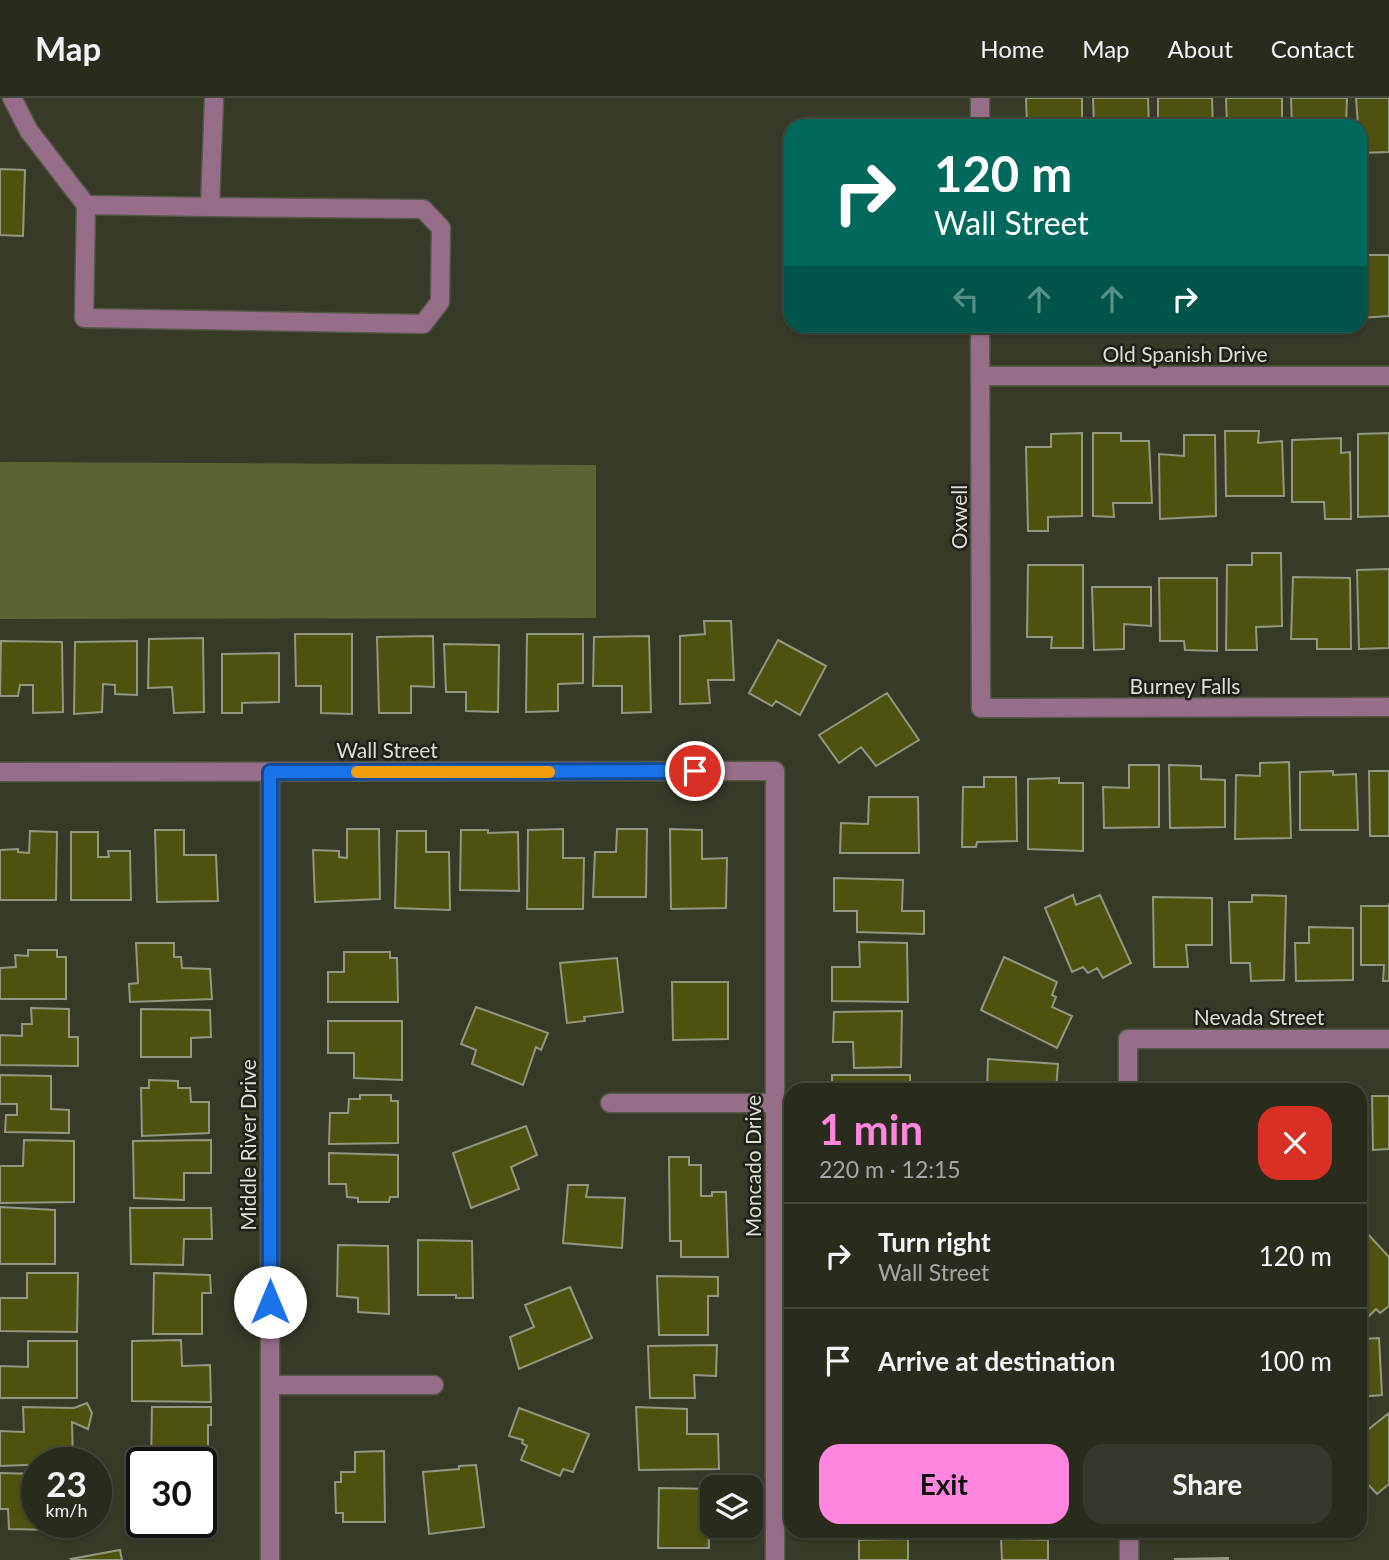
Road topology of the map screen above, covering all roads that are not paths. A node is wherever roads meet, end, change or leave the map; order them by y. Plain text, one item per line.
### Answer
1 (12, 98) edge
2 (214, 98) edge
3 (980, 98) edge
4 (980, 119) edge
5 (86, 205) junction
6 (210, 207) junction
7 (980, 333) edge
8 (980, 376) junction
9 (1389, 376) edge
10 (1389, 707) edge
11 (981, 708) joint
12 (775, 771) joint
13 (0, 772) edge
14 (270, 772) junction
15 (1389, 1039) edge
16 (1128, 1083) edge
17 (611, 1103) dead end
18 (775, 1103) junction
19 (270, 1385) junction
20 (435, 1385) dead end
21 (1129, 1538) edge
22 (270, 1560) edge
23 (775, 1560) edge
24 (1129, 1560) edge

1 - 5 street
2 - 6 street
3 - 4 street
5 - 6 street
5 - 6 street
7 - 8 street, Oxwell
8 - 9 street, Old Spanish Drive
8 - 11 street, Oxwell
10 - 11 street, Burney Falls
12 - 14 street, Wall Street
12 - 18 street, Moncado Drive
13 - 14 street, Wall Street
14 - 19 street, Middle River Drive
15 - 16 street, Nevada Street
17 - 18 street
18 - 23 street, Moncado Drive
19 - 20 street
19 - 22 street, Middle River Drive
21 - 24 street

